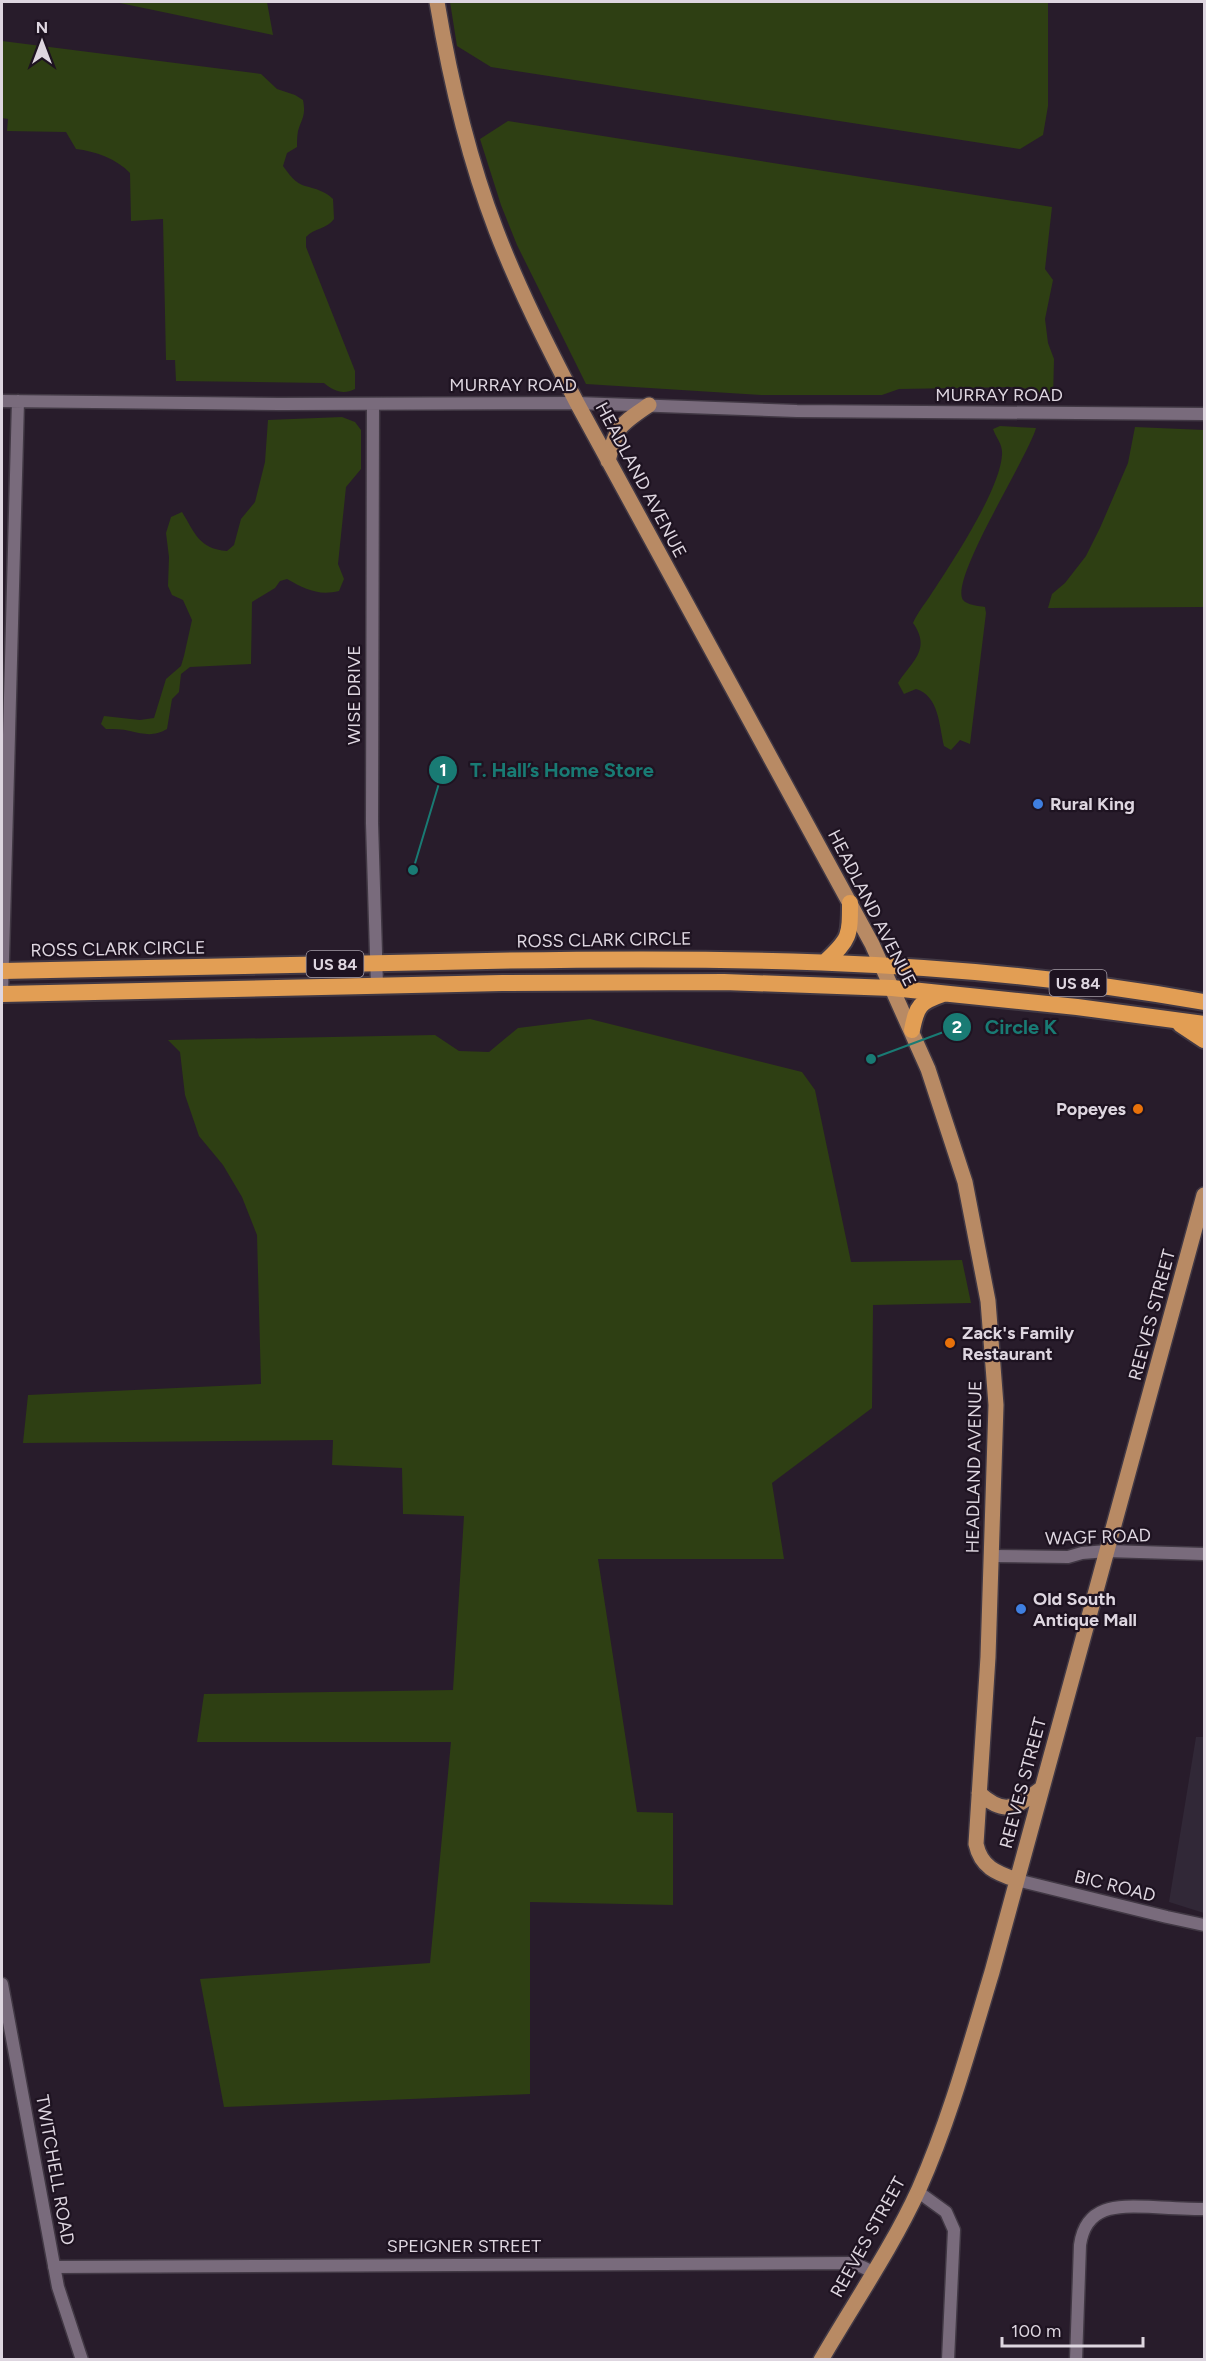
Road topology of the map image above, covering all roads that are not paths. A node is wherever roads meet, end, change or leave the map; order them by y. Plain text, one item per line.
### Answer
1 (437, 2) edge
2 (2, 401) edge
3 (18, 401) junction
4 (577, 403) junction
5 (373, 404) junction
6 (649, 405) junction
7 (1204, 414) edge
8 (608, 461) junction
9 (850, 903) junction
10 (825, 962) junction
11 (377, 963) junction
12 (881, 964) junction
13 (2, 971) edge
14 (377, 986) junction
15 (892, 988) junction
16 (946, 993) junction
17 (2, 994) edge
18 (1204, 994) edge
19 (1186, 998) junction
20 (1204, 1002) edge
21 (1174, 1020) junction
22 (1204, 1024) edge
23 (912, 1030) junction
24 (1204, 1040) edge
25 (1204, 1195) edge
26 (1107, 1551) junction
27 (1204, 1554) edge
28 (992, 1556) junction
29 (1041, 1790) junction
30 (979, 1793) junction
31 (1017, 1880) junction
32 (1204, 1924) edge
33 (2, 1984) edge
34 (917, 2191) junction
35 (1204, 2209) edge
36 (54, 2267) junction
37 (873, 2272) junction
38 (82, 2360) edge
39 (821, 2360) edge
40 (948, 2360) edge
41 (1076, 2360) edge

1 - 4 main road, HEADLAND AVENUE
2 - 3 street, MURRAY ROAD
3 - 5 street, MURRAY ROAD
3 - 13 street
4 - 5 street, MURRAY ROAD
4 - 6 street, MURRAY ROAD
4 - 8 main road, HEADLAND AVENUE
5 - 11 street, WISE DRIVE
6 - 7 street, MURRAY ROAD
6 - 8 main road
8 - 9 main road, HEADLAND AVENUE
9 - 10 highway
9 - 12 main road, HEADLAND AVENUE
10 - 11 highway, ROSS CLARK CIRCLE / US 84
10 - 12 highway, ROSS CLARK CIRCLE / US 84
11 - 13 highway, ROSS CLARK CIRCLE / US 84
11 - 14 street, WISE DRIVE
12 - 15 main road, HEADLAND AVENUE
12 - 19 highway, ROSS CLARK CIRCLE / US 84
13 - 17 street
14 - 15 highway, US 84
14 - 17 highway, US 84
15 - 16 highway, US 84
15 - 23 main road, HEADLAND AVENUE
16 - 21 highway, US 84
16 - 23 highway
18 - 19 highway
19 - 20 highway, ROSS CLARK CIRCLE / US 84
21 - 22 highway, US 84
21 - 24 highway
23 - 28 main road, HEADLAND AVENUE
25 - 26 main road, REEVES STREET
26 - 27 street, WAGF ROAD
26 - 28 street, WAGF ROAD
26 - 29 main road, REEVES STREET
28 - 30 main road, HEADLAND AVENUE
29 - 30 main road
29 - 31 main road, REEVES STREET
30 - 31 main road, HEADLAND AVENUE
31 - 32 street, BIC ROAD
31 - 34 main road, REEVES STREET
33 - 36 street, TWITCHELL ROAD
34 - 37 main road, REEVES STREET
34 - 40 street
35 - 41 street
36 - 37 street, SPEIGNER STREET
36 - 38 street, TWITCHELL ROAD
37 - 39 main road, REEVES STREET

